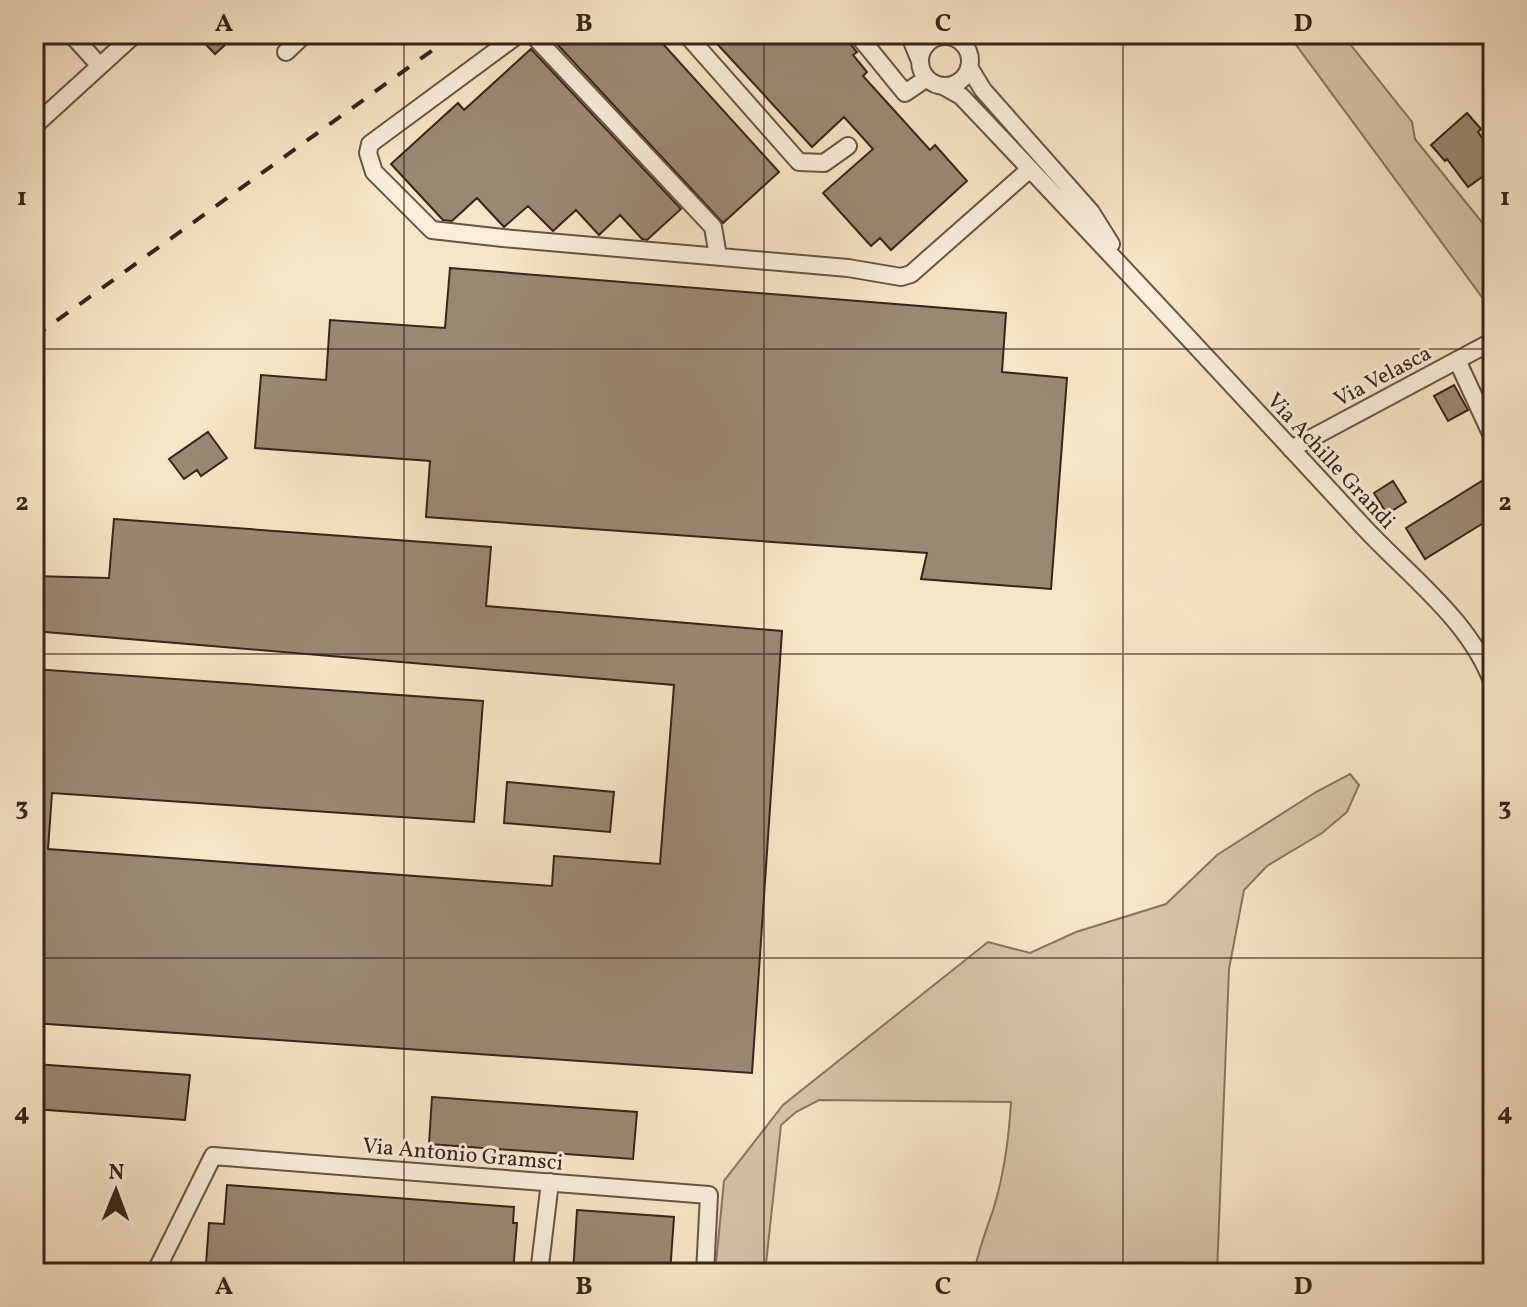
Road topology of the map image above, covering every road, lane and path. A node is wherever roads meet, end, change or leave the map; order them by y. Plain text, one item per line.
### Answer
1 (71, 34) edge
2 (135, 34) edge
3 (305, 34) edge
4 (519, 34) edge
5 (532, 34) edge
6 (686, 34) edge
7 (857, 34) edge
8 (909, 34) edge
9 (935, 35) edge
10 (286, 52) dead end
11 (920, 61) junction
12 (100, 66) junction
13 (969, 67) junction
14 (927, 78) junction
15 (943, 86) junction
16 (34, 126) edge
17 (848, 146) dead end
18 (1030, 169) junction
19 (718, 256) junction
20 (1128, 273) junction
21 (1493, 341) edge
22 (1457, 360) junction
23 (1493, 438) edge
24 (1291, 449) junction
25 (1493, 684) edge
26 (550, 1182) junction
27 (155, 1273) edge
28 (539, 1273) edge
29 (705, 1273) edge

1 - 12 street
2 - 12 street
3 - 10 street
4 - 19 street
5 - 19 street
6 - 17 street
7 - 14 street
8 - 11 street
9 - 11 street, Via Achille Grandi
9 - 13 street, Via Achille Grandi
11 - 14 street
12 - 16 street
13 - 15 street
13 - 20 street, Via Achille Grandi
14 - 15 street, Via Achille Grandi
15 - 18 street, Via Achille Grandi
18 - 19 street
18 - 20 street, Via Achille Grandi
20 - 24 street, Via Achille Grandi
21 - 22 street, Via Velasca
22 - 23 street
22 - 24 street, Via Velasca
24 - 25 street, Via Achille Grandi
26 - 27 street, Via Antonio Gramsci
26 - 28 street
26 - 29 street, Via Antonio Gramsci

